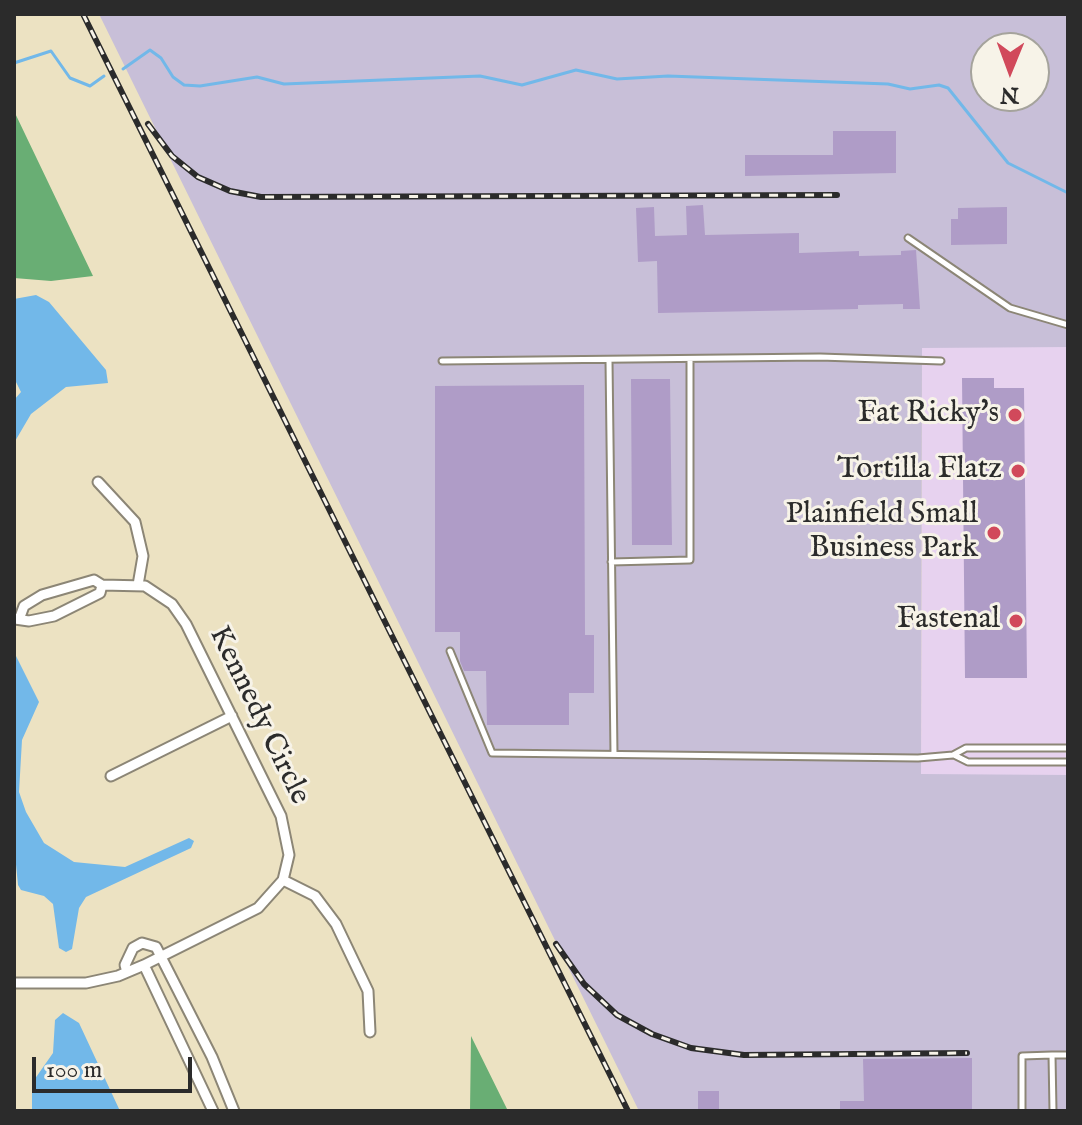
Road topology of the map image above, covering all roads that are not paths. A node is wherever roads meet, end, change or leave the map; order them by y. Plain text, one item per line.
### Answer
1 (908, 238) dead end
2 (1068, 325) edge
3 (690, 360) junction
4 (442, 361) dead end
5 (609, 361) junction
6 (941, 361) dead end
7 (98, 482) dead end
8 (611, 562) junction
9 (102, 585) junction
10 (138, 585) junction
11 (17, 618) edge
12 (450, 651) dead end
13 (232, 716) junction
14 (1068, 748) edge
15 (614, 754) junction
16 (953, 755) junction
17 (1068, 762) edge
18 (111, 776) dead end
19 (283, 880) junction
20 (163, 956) junction
21 (144, 965) junction
22 (127, 972) junction
23 (14, 983) edge
24 (370, 1032) dead end
25 (205, 1042) junction
26 (188, 1051) junction
27 (1052, 1055) junction
28 (1068, 1055) edge
29 (232, 1106) edge
30 (212, 1109) edge
31 (1022, 1111) edge
32 (1053, 1111) edge

1 - 2 lane
3 - 5 lane
3 - 6 lane
3 - 8 lane
4 - 5 lane
5 - 8 lane
7 - 10 street
8 - 15 lane
9 - 10 street
9 - 11 street
9 - 11 street
10 - 13 street, Kennedy Circle
12 - 15 lane
13 - 18 street
13 - 19 street, Kennedy Circle
14 - 16 lane
15 - 16 lane
16 - 17 lane
19 - 20 street
19 - 24 street
20 - 21 street
20 - 22 street
20 - 25 street
21 - 22 street
21 - 26 street
22 - 23 street
25 - 26 street
25 - 29 street
26 - 30 street
27 - 28 lane
27 - 31 lane
27 - 32 lane
29 - 30 street

